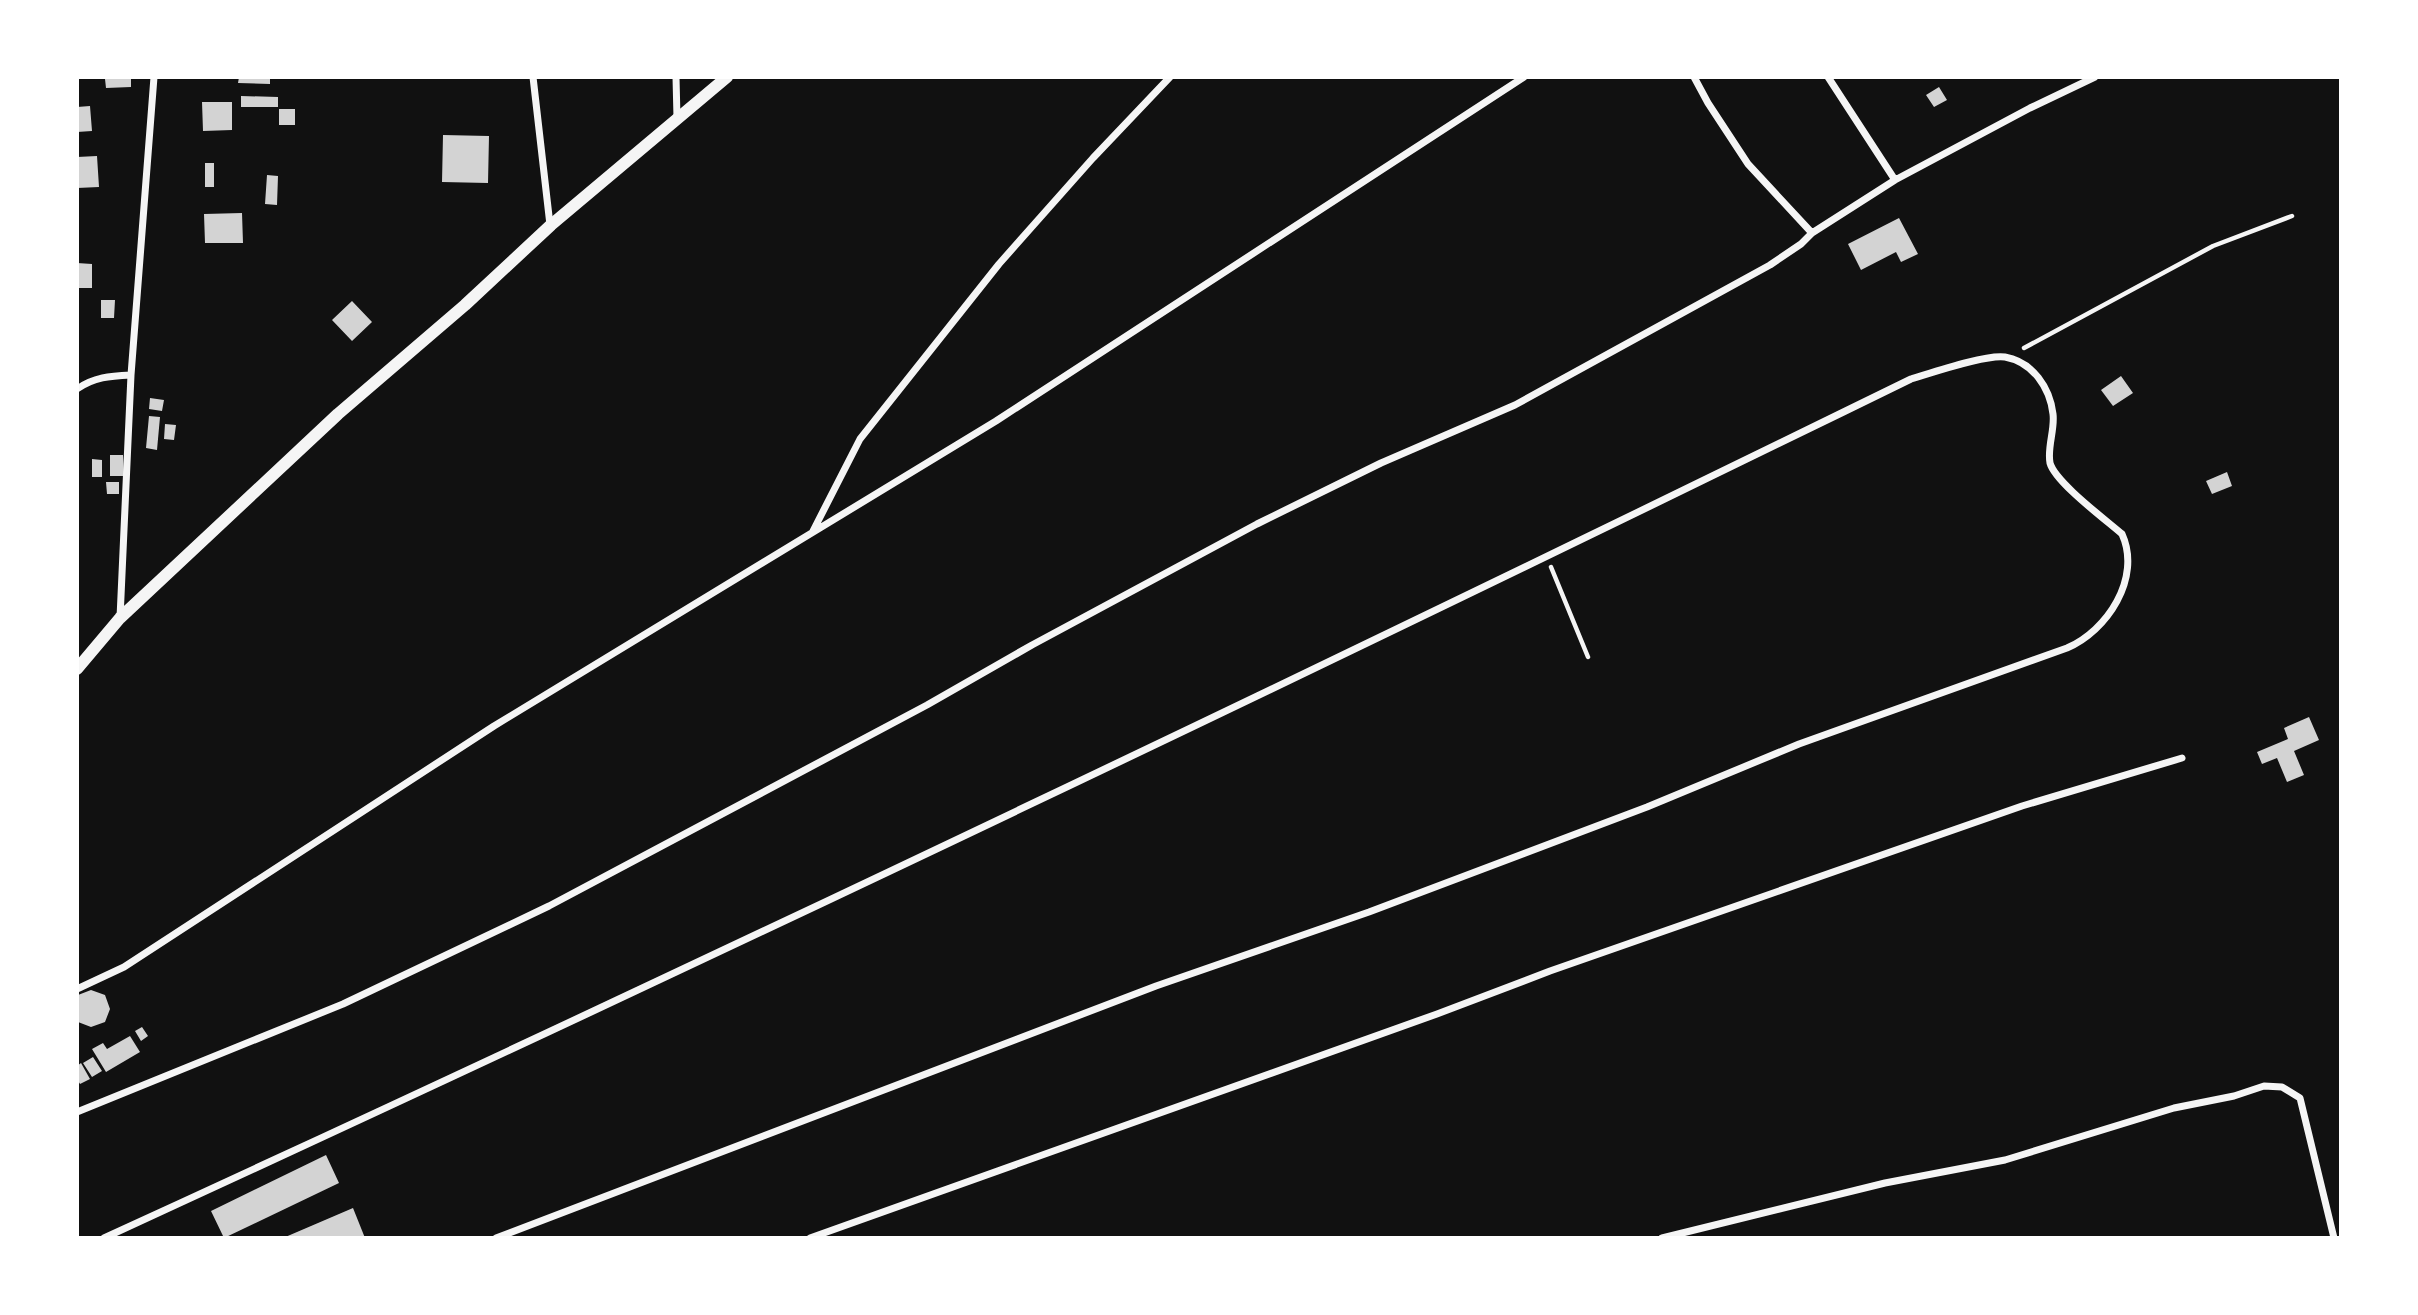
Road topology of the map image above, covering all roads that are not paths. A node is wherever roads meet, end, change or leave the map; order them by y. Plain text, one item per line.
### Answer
1 (154, 77) edge
2 (533, 77) edge
3 (676, 77) edge
4 (727, 77) edge
5 (1170, 77) edge
6 (1524, 77) edge
7 (1693, 77) edge
8 (1828, 77) edge
9 (2095, 77) edge
10 (677, 119) junction
11 (1895, 180) junction
12 (551, 225) junction
13 (1812, 233) junction
14 (131, 375) junction
15 (77, 389) edge
16 (812, 531) junction
17 (120, 618) junction
18 (77, 669) edge
19 (2182, 758) dead end
20 (77, 989) edge
21 (77, 1112) edge
22 (103, 1238) edge
23 (496, 1238) edge
24 (810, 1238) edge
25 (1662, 1238) edge
26 (2334, 1238) edge

1 - 14 street
2 - 12 street
3 - 10 street
4 - 10 street
5 - 16 street
6 - 16 street
7 - 13 street
8 - 11 street
9 - 11 street
10 - 12 street
11 - 13 street
12 - 17 street
13 - 21 street
14 - 15 street
14 - 17 street
16 - 20 street
17 - 18 street
19 - 24 street
22 - 23 street
25 - 26 street

